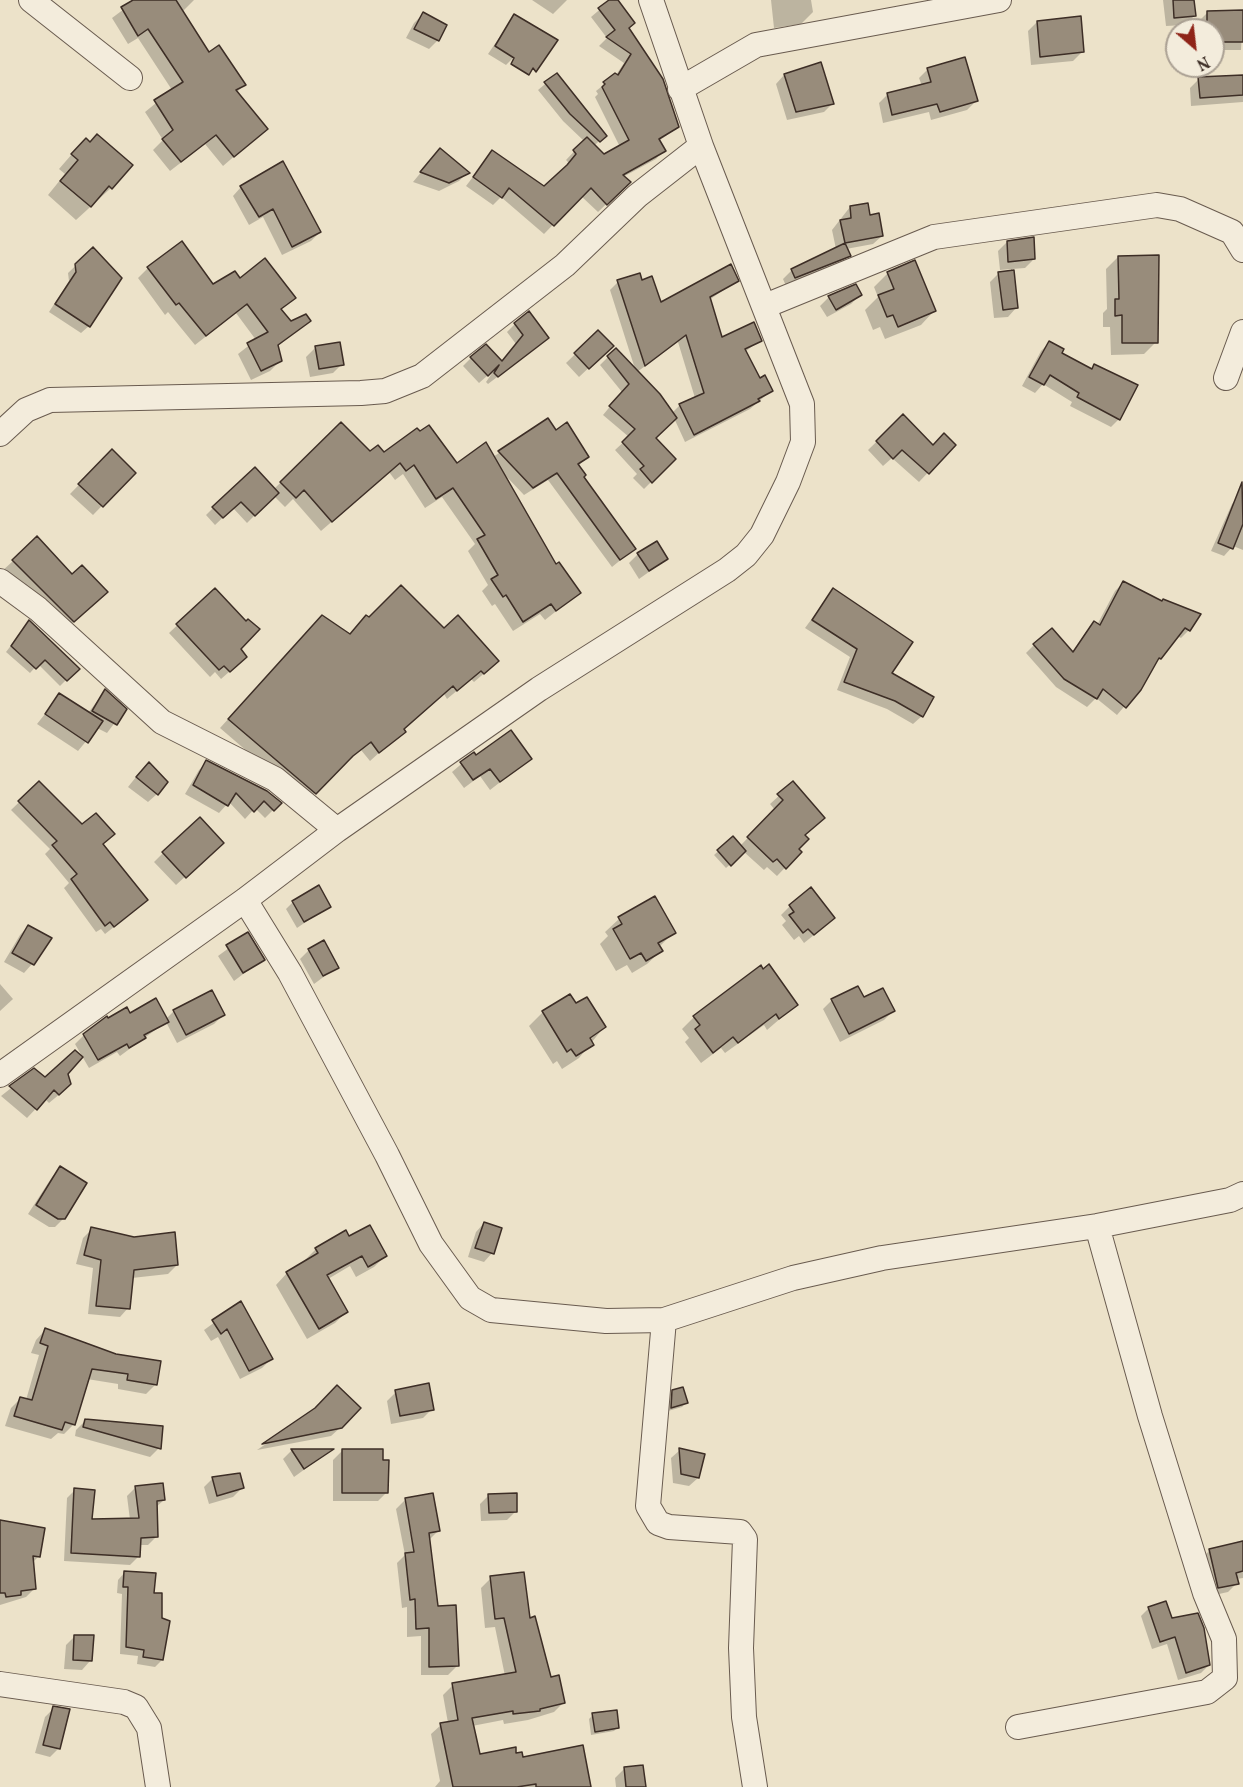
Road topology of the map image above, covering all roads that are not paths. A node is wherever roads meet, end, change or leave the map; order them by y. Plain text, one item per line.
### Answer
1 (31, 0) edge
2 (651, 0) edge
3 (999, 0) edge
4 (130, 78) dead end
5 (680, 89) junction
6 (701, 146) junction
7 (1243, 250) edge
8 (765, 306) junction
9 (1243, 332) edge
10 (1226, 378) dead end
11 (0, 434) edge
12 (0, 581) edge
13 (337, 830) junction
14 (245, 900) junction
15 (0, 1075) edge
16 (1243, 1194) edge
17 (1097, 1226) junction
18 (664, 1320) junction
19 (0, 1684) edge
20 (1018, 1727) dead end
21 (158, 1787) edge
22 (755, 1787) edge

1 - 4 street
2 - 5 street
3 - 5 street
5 - 6 street
6 - 8 street
6 - 11 street
7 - 8 street
8 - 13 street
9 - 10 street
12 - 13 street
13 - 14 street
14 - 15 street
14 - 18 street
16 - 17 street
17 - 18 street
17 - 20 street
18 - 22 street
19 - 21 street

